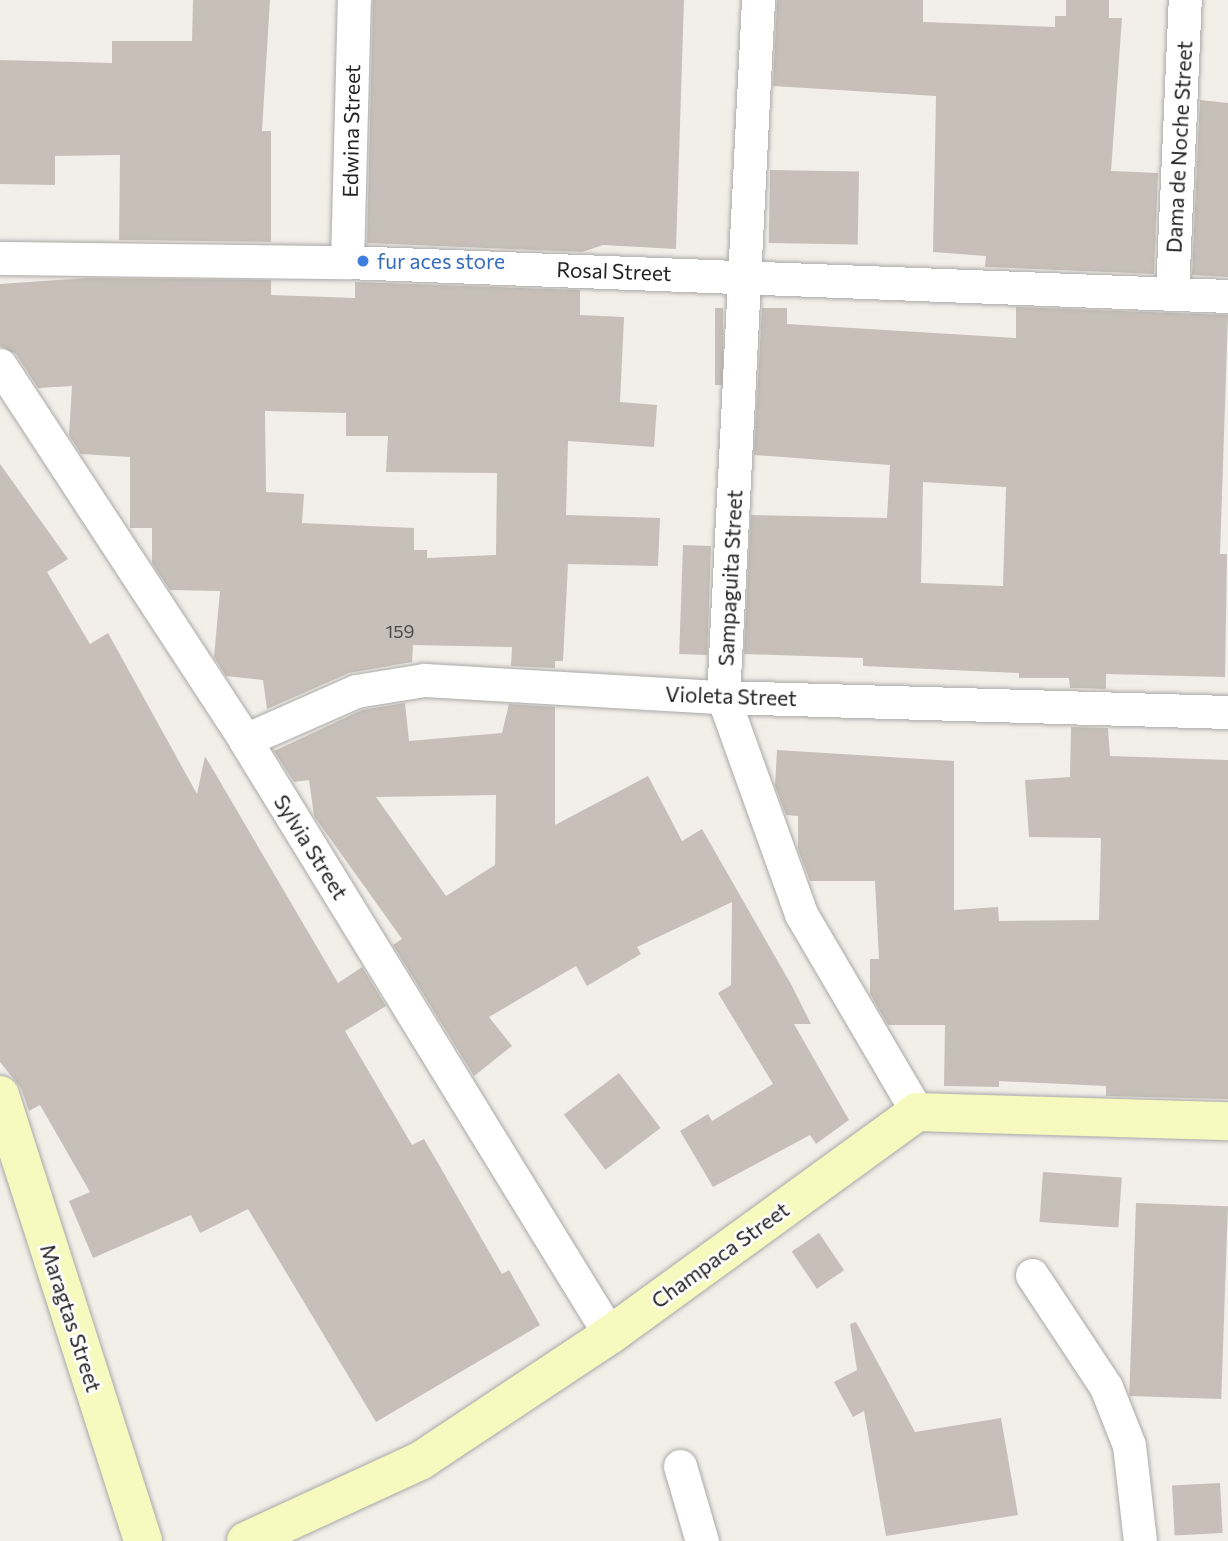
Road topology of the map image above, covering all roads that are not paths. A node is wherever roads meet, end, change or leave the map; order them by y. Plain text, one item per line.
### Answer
1 (354, 0) edge
2 (758, 0) edge
3 (1185, 0) edge
4 (0, 258) edge
5 (347, 262) junction
6 (748, 275) junction
7 (1172, 293) junction
8 (1228, 296) edge
9 (0, 365) edge
10 (723, 697) junction
11 (1228, 712) edge
12 (245, 740) junction
13 (0, 1095) edge
14 (917, 1112) junction
15 (1228, 1121) edge
16 (1032, 1275) dead end
17 (610, 1335) junction
18 (680, 1466) dead end
19 (143, 1541) edge
20 (246, 1541) edge
21 (702, 1541) edge
22 (1140, 1541) edge

1 - 5 street, Edwina Street
2 - 6 street, Sampaguita Street
3 - 7 street, Dama de Noche Street
4 - 5 street, Rosal Street
5 - 6 street, Rosal Street
6 - 7 street, Rosal Street
6 - 10 street, Sampaguita Street
7 - 8 street, Rosal Street
9 - 12 street, Sylvia Street
10 - 11 street, Violeta Street
10 - 12 street, Violeta Street
10 - 14 street, Sampaguita Street
12 - 17 street, Sylvia Street
13 - 19 street, Maragtas Street
14 - 15 street
14 - 17 street, Champaca Street
16 - 22 street
17 - 20 street, Champaca Street
18 - 21 street

